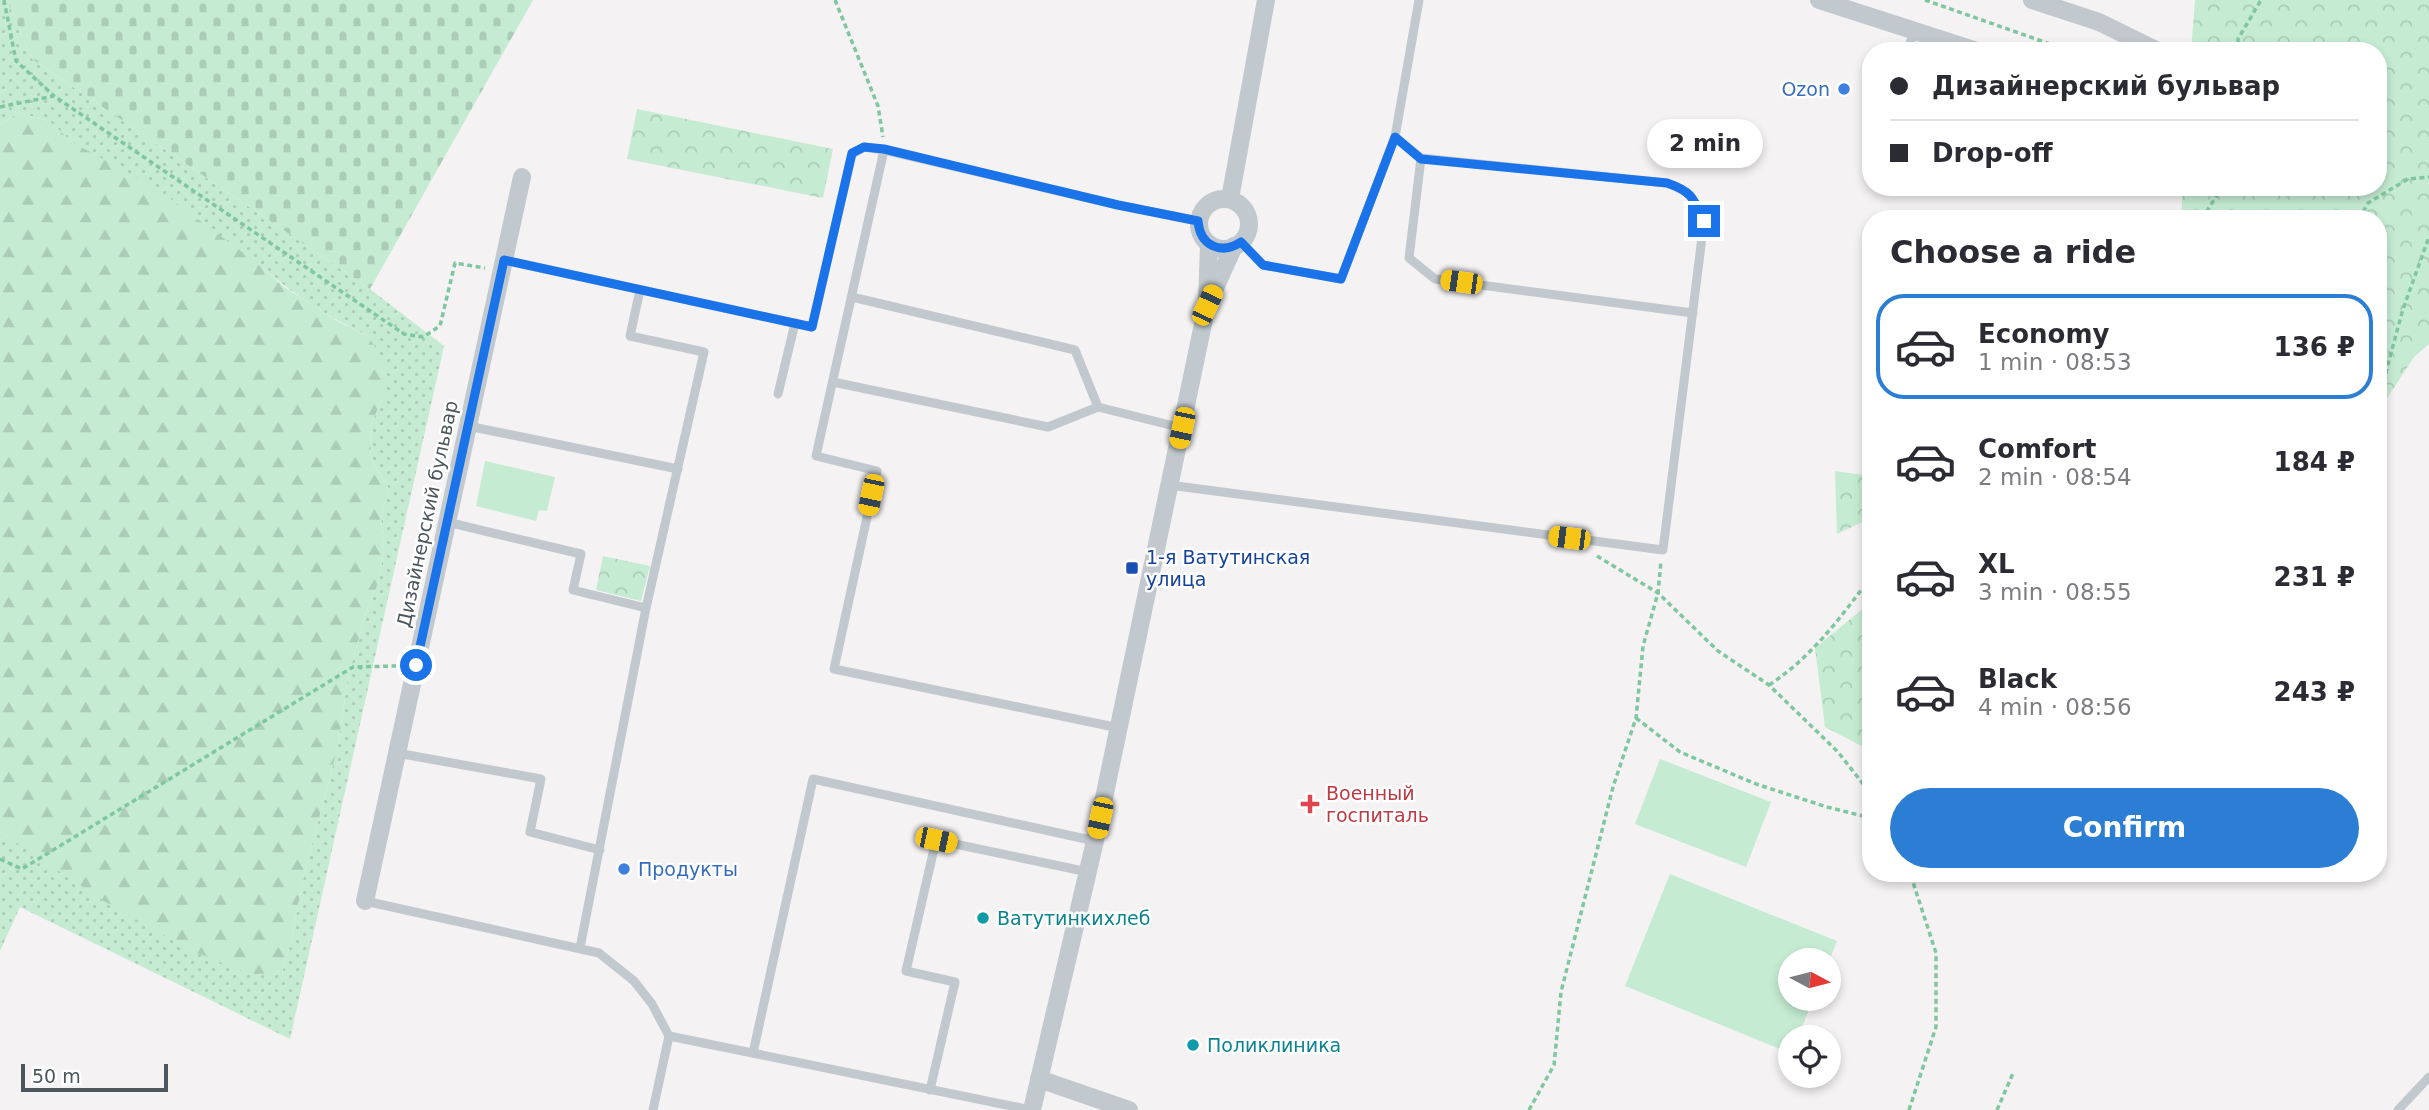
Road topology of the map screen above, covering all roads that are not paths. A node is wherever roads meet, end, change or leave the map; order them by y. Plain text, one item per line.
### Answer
1 (1266, 0) edge
2 (1419, 0) edge
3 (1819, 0) edge
4 (2032, 0) edge
5 (1914, 30) junction
6 (1911, 42) edge
7 (1950, 42) edge
8 (2140, 42) edge
9 (1395, 137) junction
10 (884, 149) junction
11 (1421, 159) junction
12 (522, 177) dead end
13 (1230, 199) junction
14 (1198, 221) junction
15 (1209, 244) junction
16 (1238, 244) junction
17 (503, 265) junction
18 (640, 290) junction
19 (852, 297) junction
20 (1207, 305) junction
21 (1693, 313) junction
22 (795, 323) junction
23 (834, 382) junction
24 (778, 394) dead end
25 (1098, 407) junction
26 (468, 426) junction
27 (1182, 428) junction
28 (678, 469) junction
29 (1169, 485) junction
30 (447, 522) junction
31 (646, 608) junction
32 (1119, 728) junction
33 (397, 753) junction
34 (1095, 841) junction
35 (600, 850) junction
36 (1088, 872) junction
37 (365, 901) joint
38 (580, 948) junction
39 (669, 1037) junction
40 (753, 1054) junction
41 (2429, 1077) edge
42 (1039, 1079) junction
43 (930, 1090) junction
44 (653, 1110) edge
45 (1031, 1110) edge
46 (1129, 1110) edge
47 (2398, 1110) edge

1 - 13 street
2 - 9 lane
3 - 5 street
4 - 8 street
5 - 6 lane
5 - 7 street
9 - 11 lane
9 - 16 lane
10 - 14 lane
10 - 19 lane
10 - 22 lane
11 - 21 lane
11 - 21 lane
12 - 17 street, Дизайнерский бульвар
13 - 14 street
13 - 16 street
14 - 15 street
15 - 16 street
15 - 20 street
16 - 20 street
17 - 18 lane
17 - 26 street, Дизайнерский бульвар
18 - 22 lane
18 - 28 lane
19 - 23 lane
19 - 25 lane
20 - 27 street
21 - 29 lane
22 - 24 lane
23 - 25 lane
23 - 32 lane
25 - 27 lane
26 - 28 lane
26 - 30 street, Дизайнерский бульвар
27 - 29 street
28 - 31 lane
29 - 32 street
30 - 31 lane
30 - 33 street, Дизайнерский бульвар
31 - 35 lane
32 - 34 street
33 - 35 lane
33 - 37 street, Дизайнерский бульвар
34 - 36 street
34 - 40 lane
35 - 38 lane
36 - 42 street
36 - 43 lane
37 - 38 lane
38 - 39 lane
39 - 40 lane
39 - 44 lane
40 - 43 lane
41 - 47 lane
42 - 45 street
42 - 46 street
43 - 45 lane

